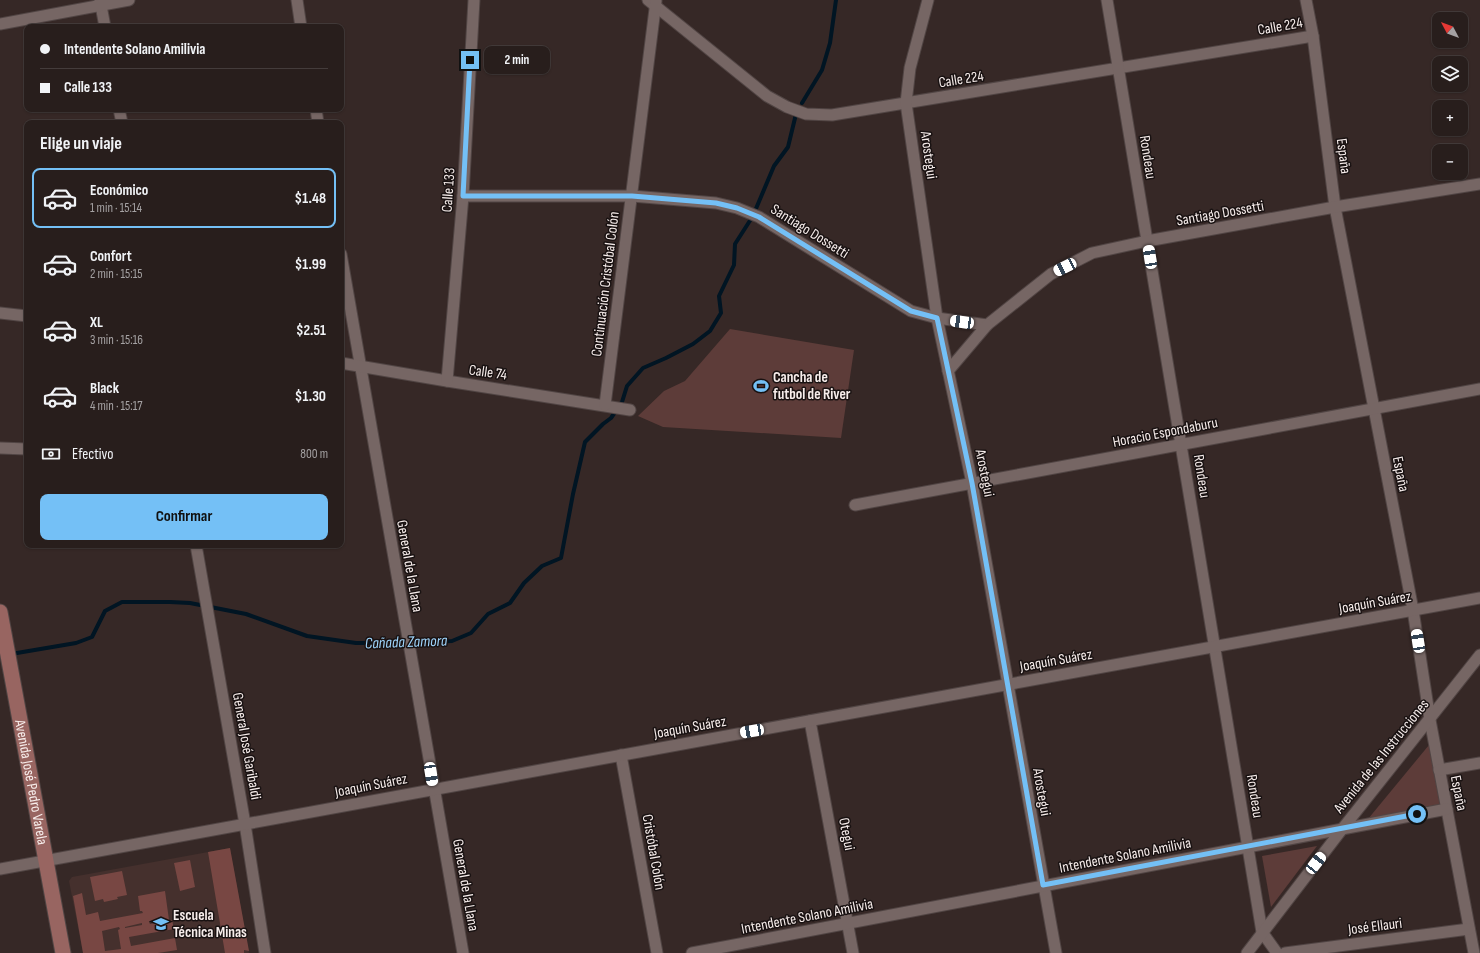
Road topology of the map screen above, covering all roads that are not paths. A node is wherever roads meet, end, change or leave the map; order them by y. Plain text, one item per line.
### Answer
1 (129, 0) edge
2 (297, 0) edge
3 (474, 0) edge
4 (928, 0) edge
5 (1107, 0) edge
6 (1306, 0) edge
7 (653, 2) edge
8 (100, 3) edge
9 (0, 24) edge
10 (104, 24) edge
11 (301, 24) edge
12 (1313, 36) junction
13 (1119, 69) junction
14 (906, 103) junction
15 (1480, 184) edge
16 (463, 196) junction
17 (632, 196) junction
18 (1335, 207) junction
19 (1147, 241) junction
20 (344, 272) edge
21 (0, 313) edge
22 (24, 316) edge
23 (937, 318) junction
24 (987, 325) junction
25 (344, 364) edge
26 (360, 367) junction
27 (948, 371) junction
28 (447, 381) junction
29 (1480, 389) edge
30 (617, 407) joint
31 (1373, 409) junction
32 (1181, 444) junction
33 (0, 448) edge
34 (24, 449) edge
35 (972, 483) junction
36 (855, 505) dead end
37 (197, 548) edge
38 (1480, 598) edge
39 (1413, 610) junction
40 (0, 612) edge
41 (1215, 646) junction
42 (1480, 655) edge
43 (1008, 684) junction
44 (810, 720) junction
45 (1430, 720) junction
46 (621, 755) junction
47 (1480, 763) edge
48 (1439, 770) junction
49 (433, 789) junction
50 (1447, 809) junction
51 (245, 824) junction
52 (1343, 828) junction
53 (1248, 847) junction
54 (46, 861) junction
55 (0, 869) edge
56 (1043, 885) junction
57 (848, 923) junction
58 (1469, 929) junction
59 (1262, 932) junction
60 (63, 953) edge
61 (265, 953) edge
62 (463, 953) edge
63 (657, 953) edge
64 (692, 953) edge
65 (854, 953) edge
66 (1056, 953) edge
67 (1247, 953) edge
68 (1277, 953) edge
69 (1285, 953) edge
70 (1474, 953) edge

1 - 8 street
2 - 11 street
3 - 16 street, Calle 133
4 - 14 street, Arostegui
5 - 13 street, Rondeau
6 - 12 street, España
7 - 14 street, Calle 224
7 - 17 street, Continuación Cristóbal Colón
8 - 9 street
8 - 10 street
12 - 13 street, Calle 224
12 - 18 street, España
13 - 14 street, Calle 224
13 - 19 street, Rondeau
14 - 23 street, Arostegui
15 - 18 street, Santiago Dossetti
16 - 17 street, Santiago Dossetti
16 - 28 street, Calle 133
17 - 23 street, Santiago Dossetti
17 - 30 street, Continuación Cristóbal Colón
18 - 19 street, Santiago Dossetti
18 - 31 street, España
19 - 24 street, Santiago Dossetti
19 - 32 street, Rondeau
20 - 26 street, General de la Llana
21 - 22 street
23 - 24 street, Santiago Dossetti
23 - 27 street, Arostegui
24 - 27 street, Santiago Dossetti
25 - 26 street, Calle 74
26 - 28 street, Calle 74
26 - 49 street, General de la Llana
27 - 35 street, Arostegui
28 - 30 street, Calle 74
29 - 31 street, Horacio Espondaburu
31 - 32 street, Horacio Espondaburu
31 - 39 street, España
32 - 35 street, Horacio Espondaburu
32 - 41 street, Rondeau
33 - 34 street
35 - 36 street, Horacio Espondaburu
35 - 43 street, Arostegui
37 - 51 street, General José Garibaldi
38 - 39 street, Joaquín Suárez
39 - 41 street, Joaquín Suárez
39 - 45 street, España
40 - 54 street, Avenida José Pedro Varela
41 - 43 street, Joaquín Suárez
41 - 53 street, Rondeau
42 - 45 street, Avenida de las Instrucciones
43 - 44 street, Joaquín Suárez
43 - 56 street, Arostegui
44 - 46 street, Joaquín Suárez
44 - 57 street, Otegui
45 - 48 street, España
45 - 52 street, Avenida de las Instrucciones
46 - 49 street, Joaquín Suárez
46 - 63 street, Cristóbal Colón
47 - 48 street
48 - 50 street, España
49 - 51 street, Joaquín Suárez
49 - 62 street, General de la Llana
50 - 52 street, Intendente Solano Amilivia
50 - 58 street, España
51 - 54 street, Joaquín Suárez
51 - 61 street, General José Garibaldi
52 - 53 street, Intendente Solano Amilivia
52 - 59 street, Avenida de las Instrucciones
53 - 56 street, Intendente Solano Amilivia
53 - 59 street, Rondeau
54 - 55 street, Joaquín Suárez
54 - 60 street, Avenida José Pedro Varela
56 - 57 street, Intendente Solano Amilivia
56 - 66 street, Arostegui
57 - 64 street, Intendente Solano Amilivia
57 - 65 street, Otegui
58 - 69 street, José Ellauri
58 - 70 street, España
59 - 67 street, Avenida de las Instrucciones
59 - 68 street, Rondeau

